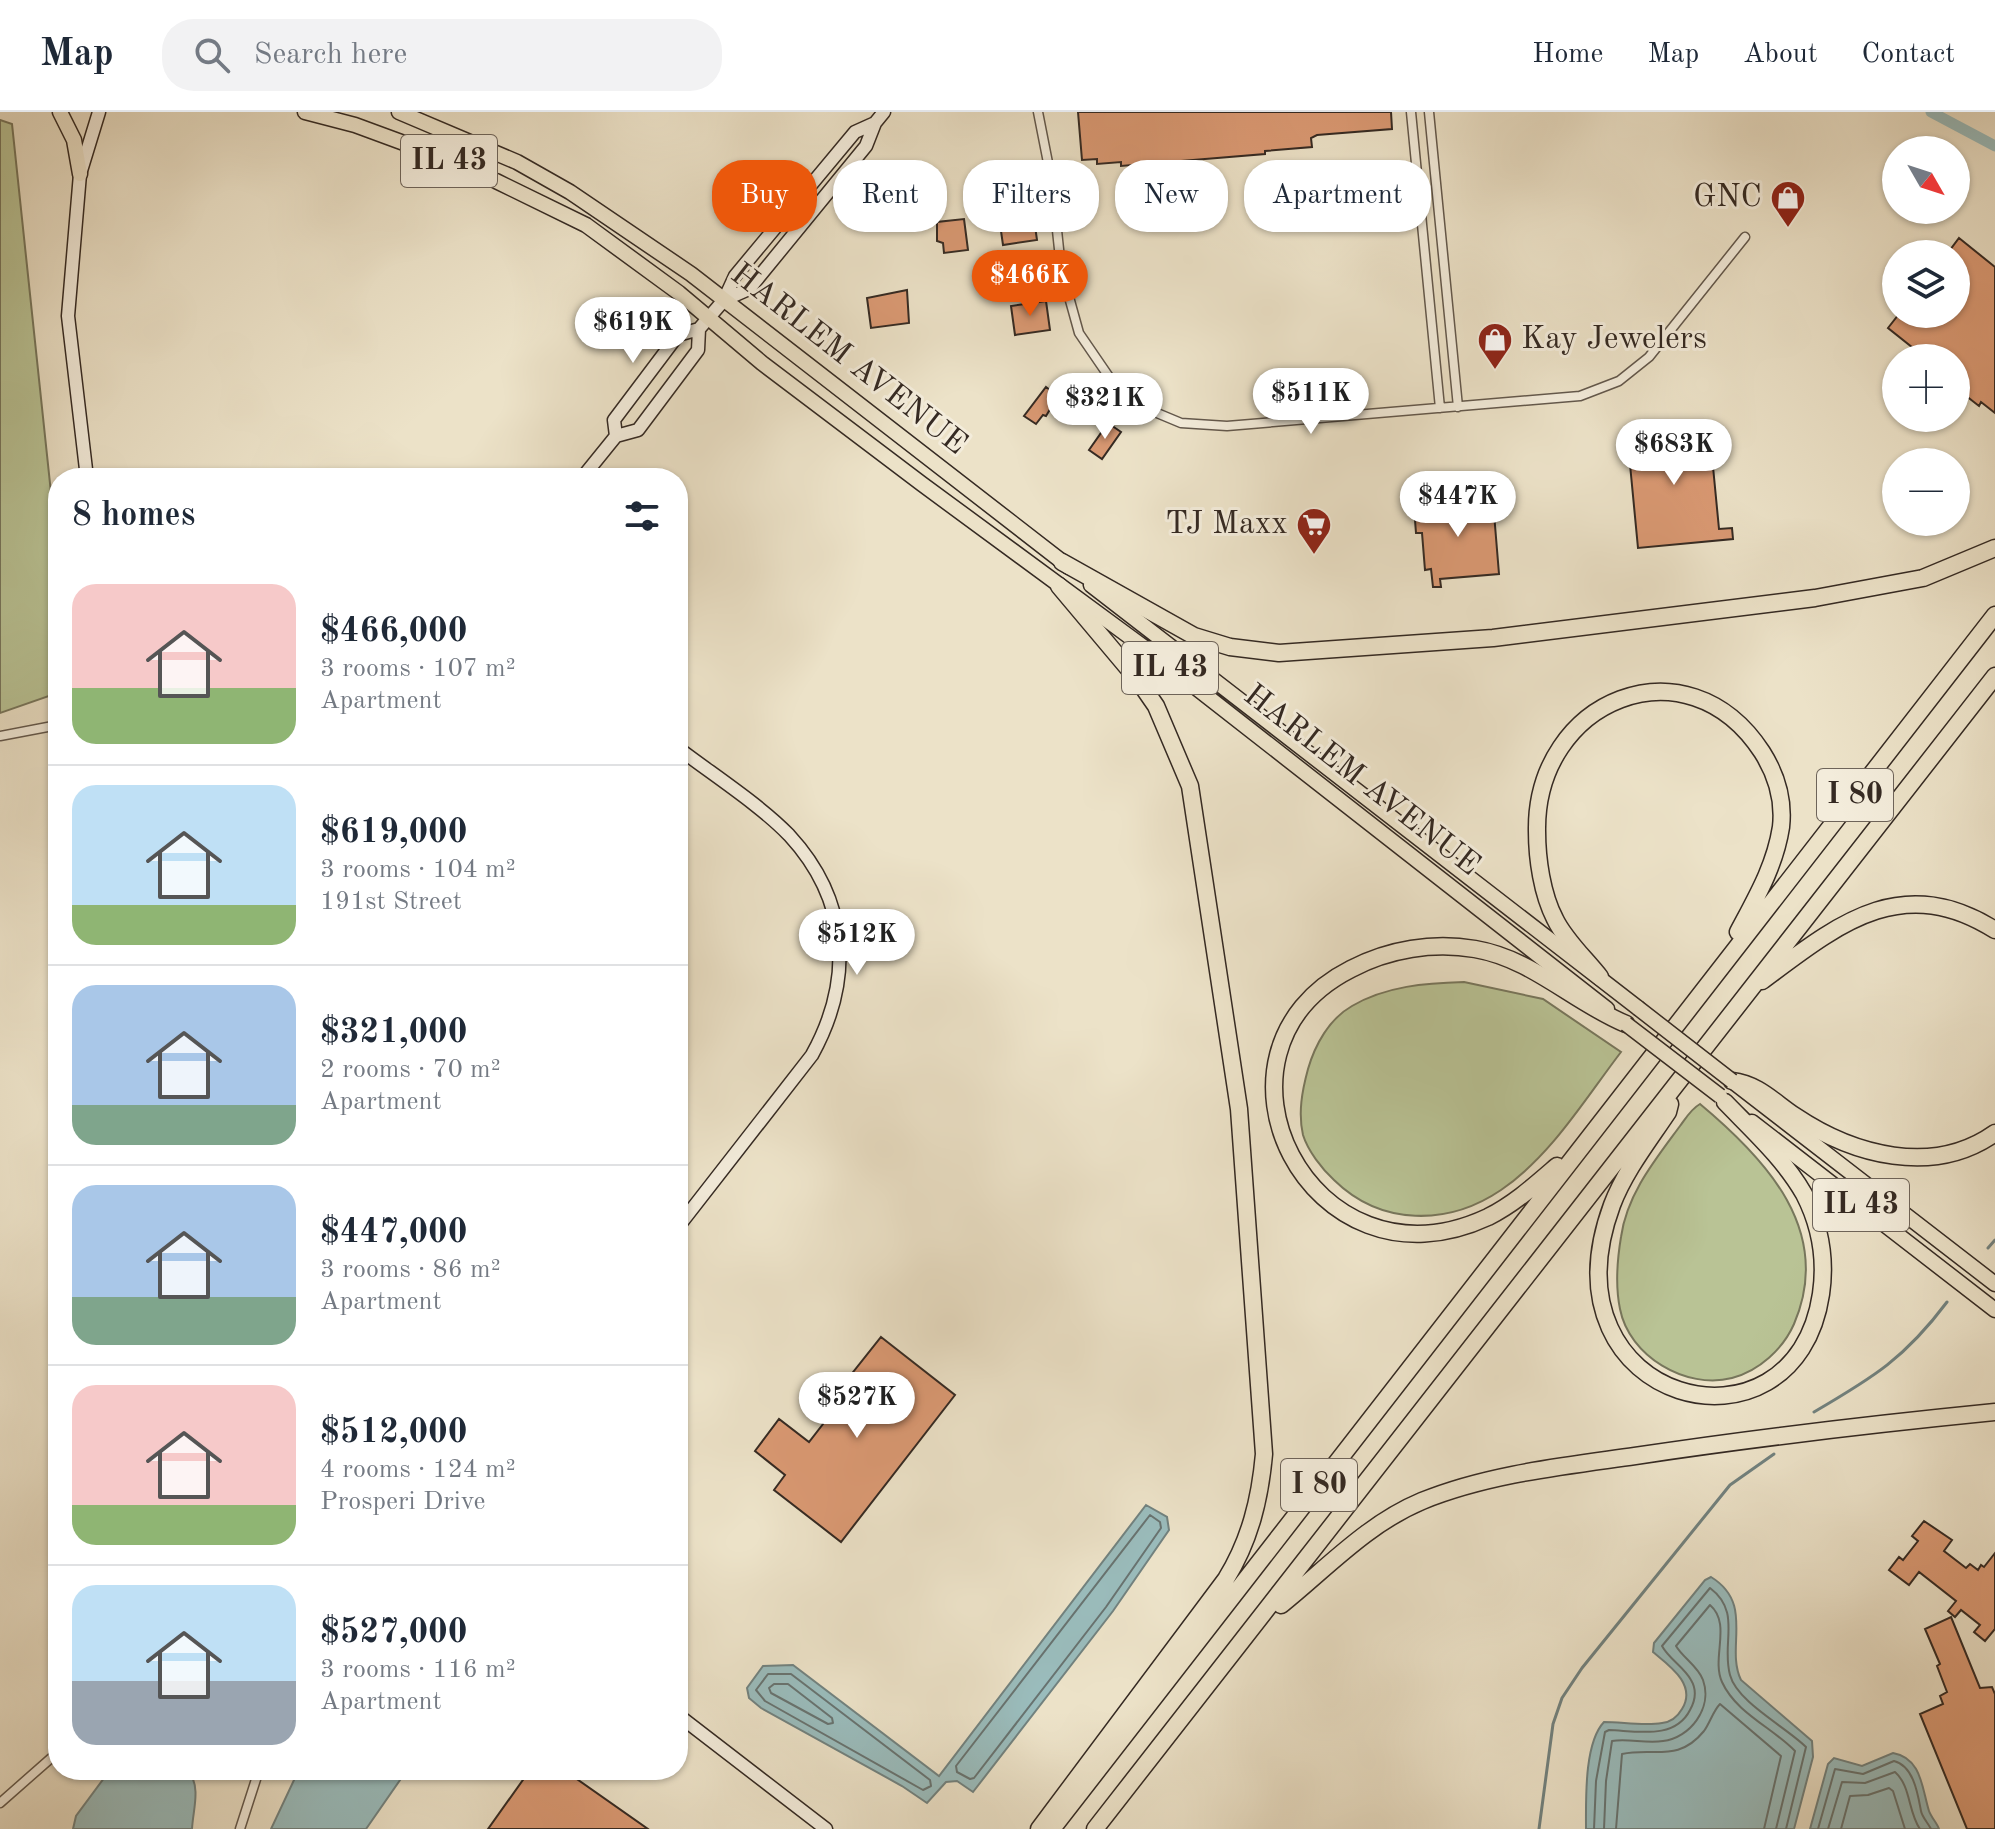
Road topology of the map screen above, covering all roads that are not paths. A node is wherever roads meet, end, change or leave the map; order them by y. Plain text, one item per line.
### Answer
1 (60, 112) edge
2 (99, 112) edge
3 (305, 112) edge
4 (399, 112) edge
5 (884, 112) edge
6 (1038, 112) edge
7 (1411, 112) edge
8 (1429, 112) edge
9 (875, 123) junction
10 (80, 174) junction
11 (1745, 237) dead end
12 (724, 300) junction
13 (704, 323) junction
14 (1458, 407) junction
15 (1440, 408) junction
16 (616, 436) junction
17 (86, 468) edge
18 (590, 468) edge
19 (1995, 548) edge
20 (1062, 562) junction
21 (1059, 586) junction
22 (1995, 615) edge
23 (1995, 676) edge
24 (48, 727) edge
25 (0, 736) edge
26 (688, 756) edge
27 (1995, 930) edge
28 (1715, 975) junction
29 (1600, 977) junction
30 (1745, 994) junction
31 (1626, 1024) junction
32 (1732, 1081) junction
33 (1673, 1090) junction
34 (1723, 1099) junction
35 (1995, 1133) edge
36 (1585, 1142) junction
37 (688, 1214) edge
38 (1995, 1284) edge
39 (1995, 1310) edge
40 (1995, 1412) edge
41 (1258, 1623) junction
42 (688, 1723) edge
43 (48, 1761) edge
44 (256, 1780) edge
45 (0, 1803) edge
46 (240, 1829) edge
47 (826, 1829) edge
48 (1039, 1829) edge
49 (1052, 1829) edge
50 (1095, 1829) edge

1 - 10 main road
2 - 10 street
3 - 13 main road, HARLEM AVENUE / IL 43
4 - 12 main road, HARLEM AVENUE / IL 43
5 - 9 street
6 - 15 street
7 - 15 street
8 - 14 street
9 - 12 street
9 - 12 street
10 - 17 street
11 - 14 street
12 - 13 street
12 - 20 main road, HARLEM AVENUE / IL 43
13 - 16 street
13 - 16 street
13 - 21 main road, HARLEM AVENUE / IL 43
14 - 15 street
16 - 18 street
19 - 20 highway
20 - 29 main road, HARLEM AVENUE / IL 43
21 - 31 main road, HARLEM AVENUE / IL 43
21 - 48 highway
22 - 28 highway, I 80
23 - 30 highway, I 80
24 - 25 street
26 - 37 street
27 - 30 highway
28 - 29 highway
28 - 36 highway, I 80
29 - 32 main road, HARLEM AVENUE / IL 43, bridge
30 - 33 highway, I 80
31 - 34 main road, HARLEM AVENUE / IL 43, bridge
31 - 36 highway
32 - 35 highway
32 - 38 main road, HARLEM AVENUE / IL 43
33 - 34 highway
33 - 41 highway, I 80
34 - 39 main road, HARLEM AVENUE / IL 43
36 - 49 highway, I 80
40 - 41 highway
41 - 50 highway, I 80
42 - 47 street
43 - 45 street
44 - 46 street

